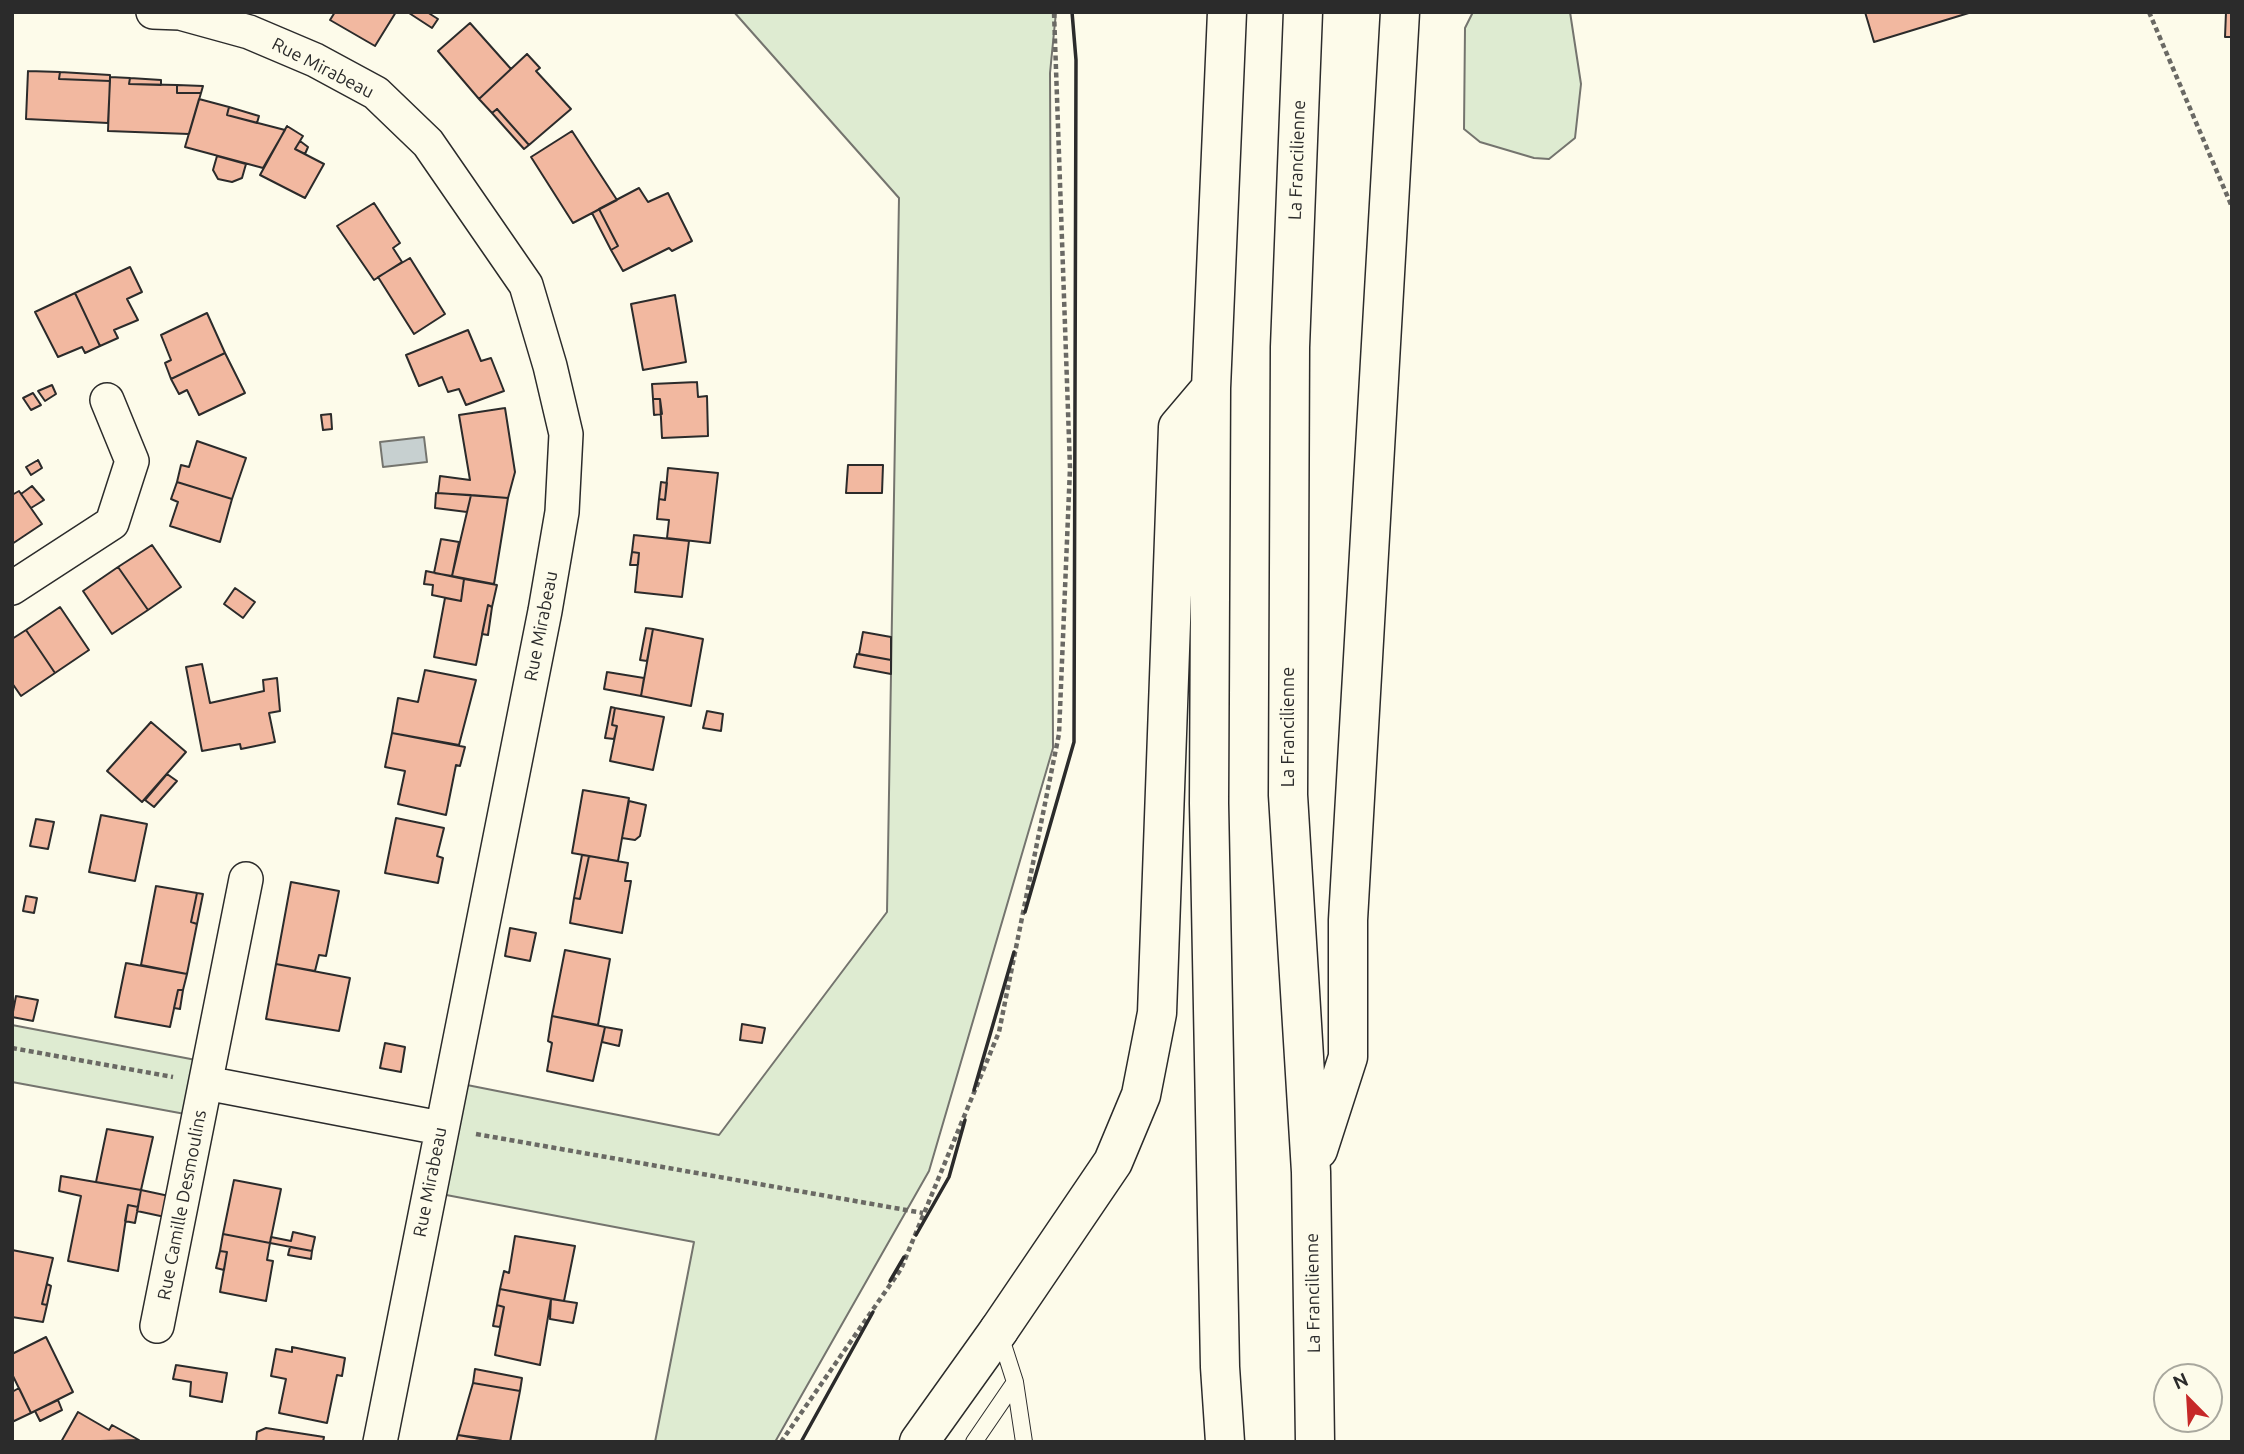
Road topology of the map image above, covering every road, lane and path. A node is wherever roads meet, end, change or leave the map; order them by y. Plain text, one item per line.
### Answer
1 (153, 12) edge
2 (1054, 12) edge
3 (1227, 12) edge
4 (1303, 12) edge
5 (1401, 12) edge
6 (2149, 12) edge
7 (2232, 207) edge
8 (1211, 387) junction
9 (107, 400) dead end
10 (12, 588) edge
11 (246, 879) dead end
12 (12, 1048) edge
13 (206, 1083) junction
14 (440, 1128) junction
15 (1311, 1172) junction
16 (923, 1213) junction
17 (157, 1326) dead end
18 (999, 1330) junction
19 (1015, 1382) junction
20 (380, 1442) edge
21 (781, 1442) edge
22 (919, 1442) edge
23 (974, 1442) edge
24 (1024, 1442) edge
25 (1225, 1442) edge
26 (1315, 1442) edge

1 - 14 street, Rue Mirabeau
2 - 16 path
3 - 8 main road
4 - 15 main road, La Francilienne
5 - 15 main road
6 - 7 path
8 - 18 main road
8 - 25 main road
9 - 10 street
11 - 13 street, Rue Camille Desmoulins
12 - 13 path
13 - 14 street
13 - 17 street, Rue Camille Desmoulins
14 - 16 path
14 - 20 street, Rue Mirabeau
15 - 26 main road, La Francilienne
16 - 21 path
18 - 19 lane
18 - 22 main road
19 - 23 lane
19 - 24 lane

